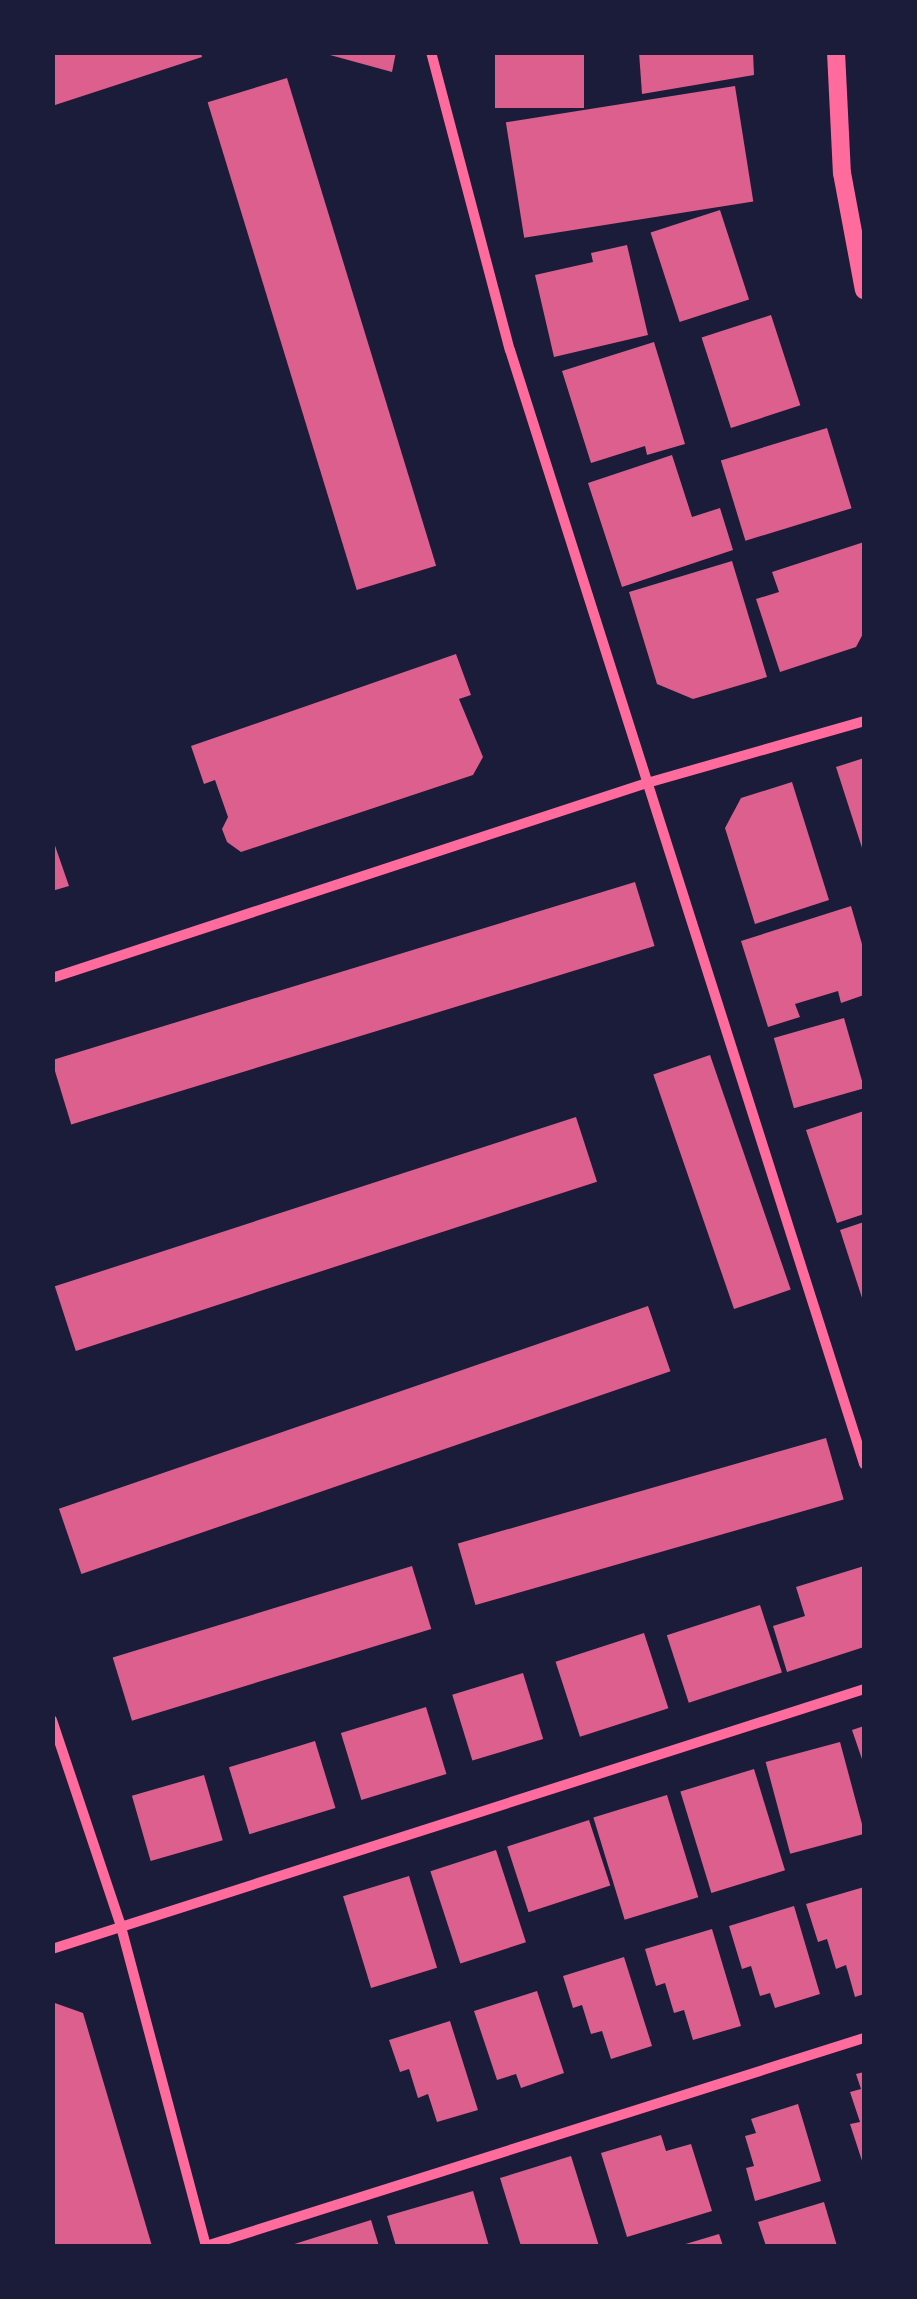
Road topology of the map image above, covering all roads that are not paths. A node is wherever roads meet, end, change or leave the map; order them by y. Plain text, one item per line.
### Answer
1 (431, 52) edge
2 (836, 52) edge
3 (864, 290) edge
4 (864, 721) edge
5 (647, 782) junction
6 (52, 978) edge
7 (864, 1464) edge
8 (864, 1690) edge
9 (52, 1720) edge
10 (120, 1923) junction
11 (52, 1950) edge
12 (864, 2038) edge
13 (206, 2246) edge

1 - 5 street
2 - 3 street
4 - 5 street
5 - 6 street
5 - 7 street
8 - 10 street
9 - 10 street
10 - 11 street
10 - 13 street
12 - 13 street

